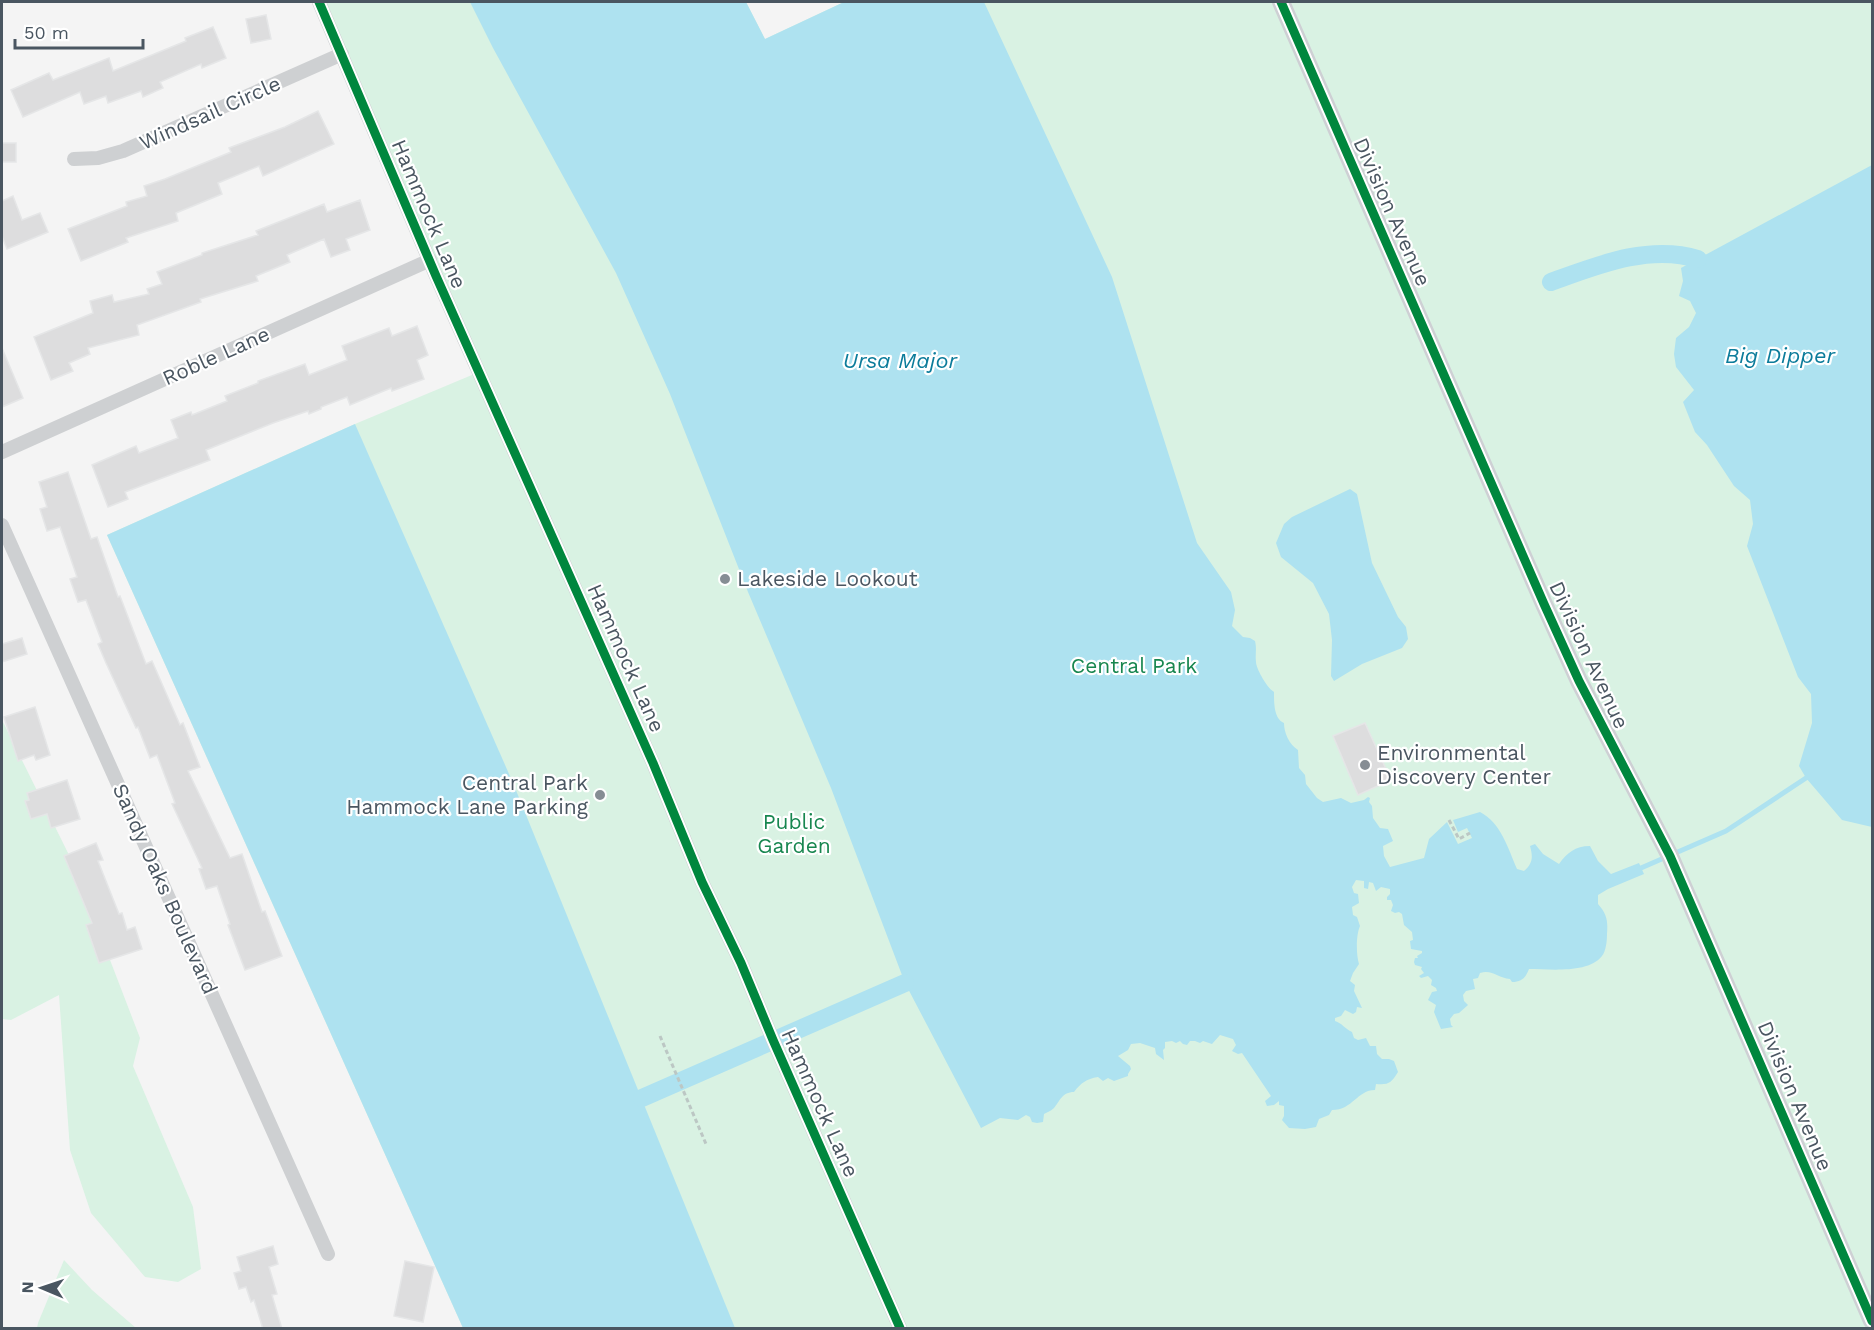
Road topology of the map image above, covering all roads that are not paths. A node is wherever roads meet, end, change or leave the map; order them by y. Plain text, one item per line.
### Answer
1 (319, 2) edge
2 (1281, 2) edge
3 (342, 54) junction
4 (74, 159) dead end
5 (430, 260) junction
6 (2, 452) edge
7 (2, 525) edge
8 (328, 1254) dead end
9 (1872, 1321) edge
10 (900, 1329) edge

1 - 3 street, Hammock Lane
2 - 9 street, Division Avenue
3 - 4 street, Windsail Circle
3 - 5 street, Hammock Lane
5 - 6 street, Roble Lane
5 - 10 street, Hammock Lane
7 - 8 street, Sandy Oaks Boulevard

